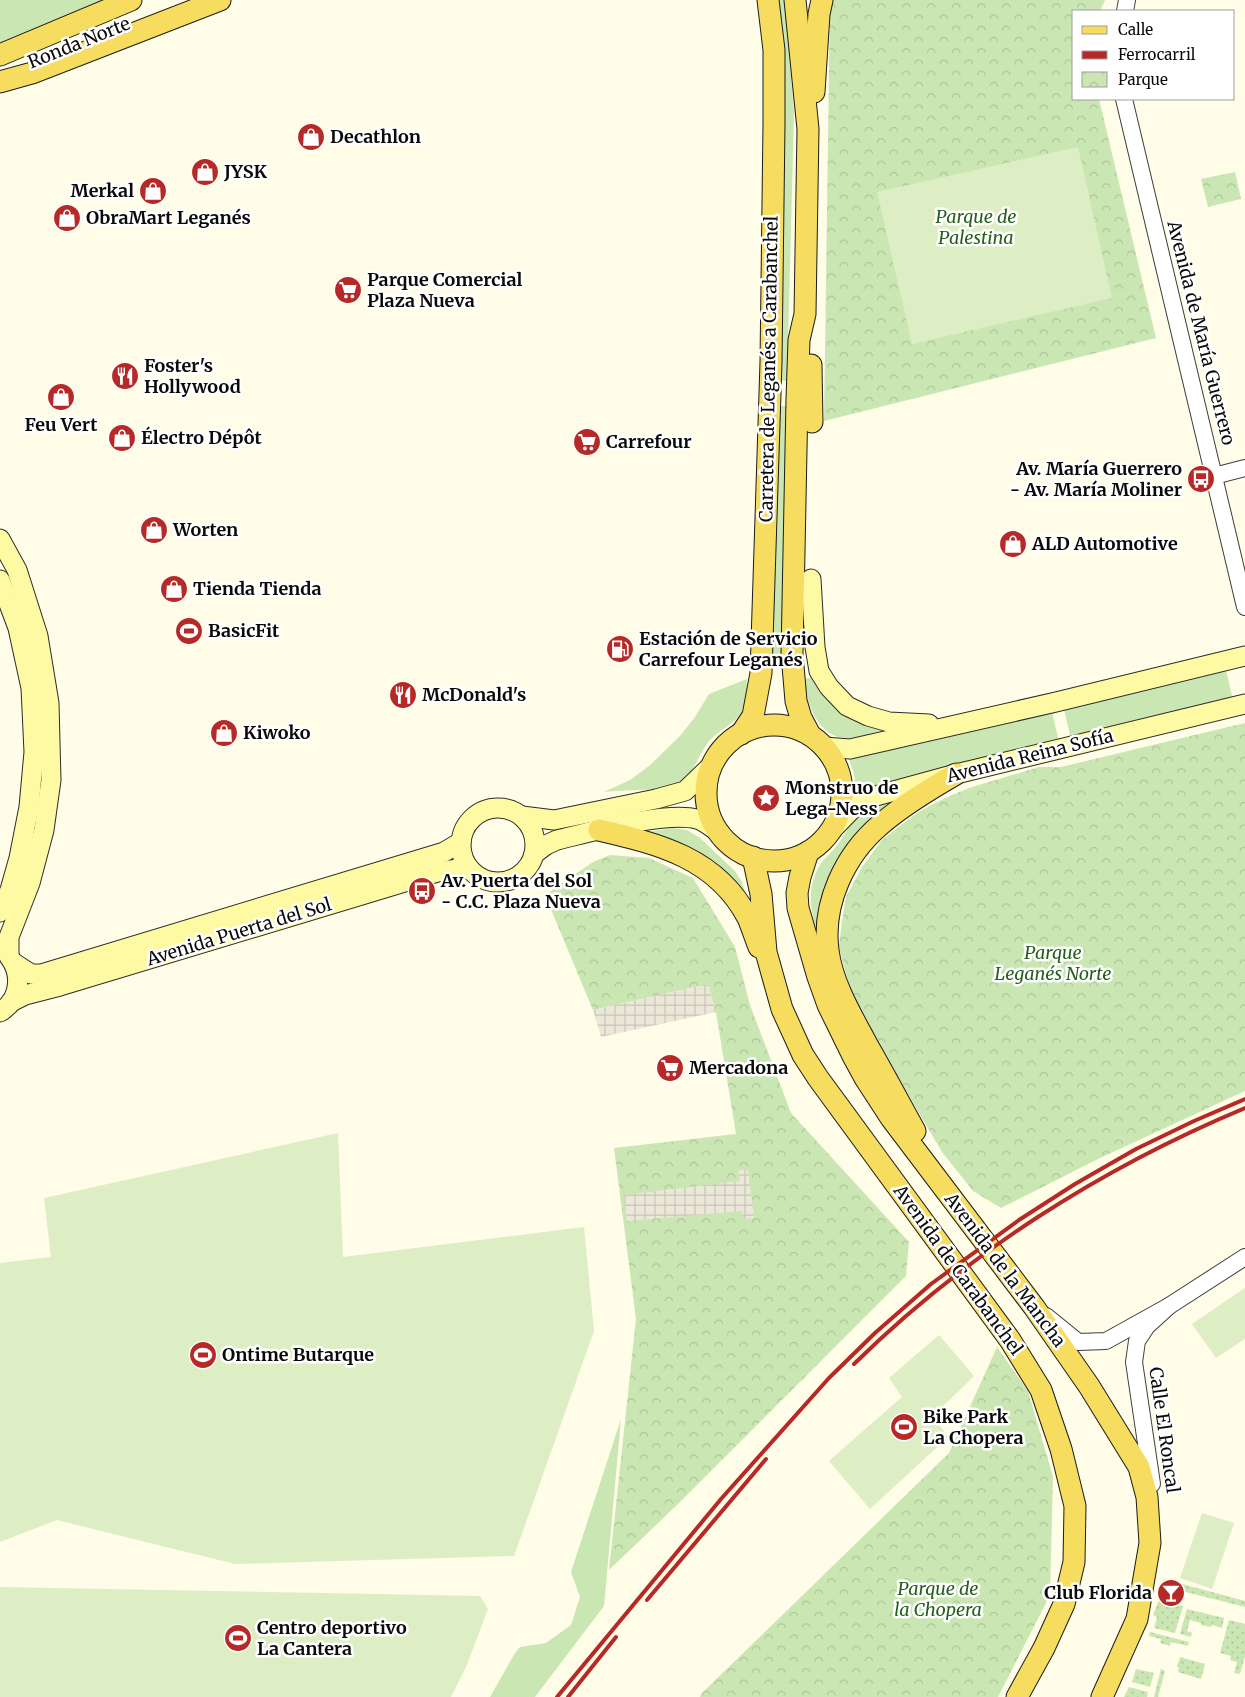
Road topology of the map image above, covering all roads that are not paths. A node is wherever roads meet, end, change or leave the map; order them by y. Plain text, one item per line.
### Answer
1 (131, 0) edge
2 (187, 0) edge
3 (220, 0) edge
4 (752, 0) edge
5 (768, 0) edge
6 (794, 0) edge
7 (822, 0) edge
8 (0, 55) edge
9 (0, 76) edge
10 (0, 82) edge
11 (1124, 100) edge
12 (774, 124) junction
13 (808, 129) junction
14 (805, 314) junction
15 (812, 422) dead end
16 (1245, 468) edge
17 (1214, 476) junction
18 (0, 539) edge
19 (811, 578) dead end
20 (0, 580) edge
21 (1245, 607) edge
22 (1245, 656) edge
23 (1245, 704) edge
24 (950, 726) junction
25 (741, 734) junction
26 (817, 741) junction
27 (712, 765) junction
28 (956, 774) junction
29 (522, 816) junction
30 (599, 830) junction
31 (720, 833) junction
32 (829, 833) junction
33 (460, 842) junction
34 (808, 852) junction
35 (534, 854) junction
36 (753, 857) junction
37 (468, 867) junction
38 (0, 912) edge
39 (8, 956) edge
40 (773, 976) junction
41 (6, 1007) edge
42 (935, 1175) junction
43 (1245, 1257) edge
44 (1170, 1306) junction
45 (1034, 1307) junction
46 (1150, 1543) junction
47 (1017, 1697) edge
48 (1102, 1697) edge

1 - 8 main road, Ronda Norte
2 - 9 main road, Ronda Norte
3 - 10 main road
4 - 12 main road
5 - 12 main road, Carretera de Leganés a Carabanchel
6 - 13 main road, Carretera de Leganés a Carabanchel
7 - 13 main road
11 - 17 street, Avenida de María Guerrero
12 - 25 main road, Carretera de Leganés a Carabanchel
13 - 14 main road, Carretera de Leganés a Carabanchel
14 - 15 main road
14 - 26 main road, Carretera de Leganés a Carabanchel
16 - 17 street
17 - 21 street, Avenida de María Guerrero
18 - 39 main road
19 - 24 main road
20 - 38 main road
22 - 24 main road
23 - 28 main road, Avenida Reina Sofía
24 - 26 main road
25 - 26 main road
25 - 27 main road
26 - 32 main road
27 - 29 main road
27 - 31 main road
28 - 32 main road, Avenida Reina Sofía
28 - 42 main road
29 - 33 main road
29 - 35 main road
30 - 31 main road
30 - 35 main road
30 - 40 main road
31 - 36 main road
32 - 34 main road
33 - 37 main road
33 - 39 main road, Avenida Puerta del Sol
34 - 36 main road
34 - 42 main road, Avenida de la Mancha
35 - 37 main road
36 - 40 main road, Avenida de Carabanchel
37 - 41 main road, Avenida Puerta del Sol
39 - 41 main road
40 - 47 main road, Avenida de Carabanchel
42 - 45 main road, Avenida de la Mancha
43 - 44 street, Calle El Roncal
44 - 45 street, Calle El Roncal
44 - 46 street, Calle El Roncal
45 - 46 main road, Avenida de la Mancha
46 - 48 main road, Avenida de la Mancha

